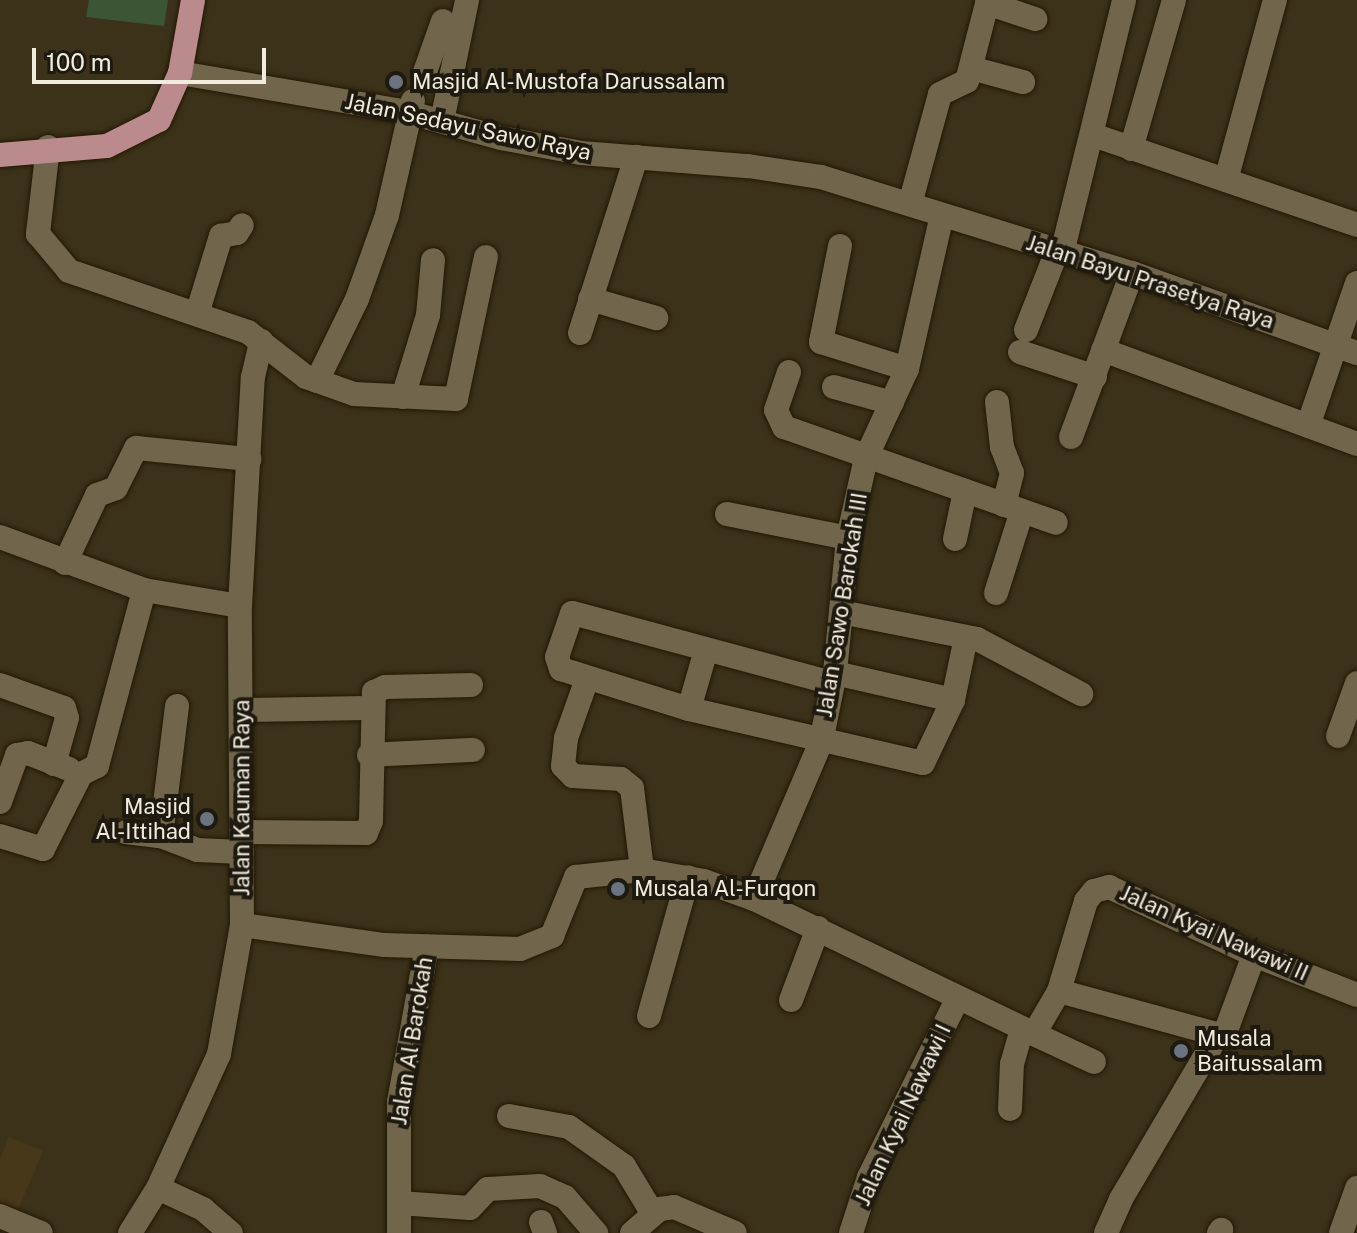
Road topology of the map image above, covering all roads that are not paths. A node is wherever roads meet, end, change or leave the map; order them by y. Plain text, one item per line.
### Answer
1 (193, 0) edge
2 (467, 0) edge
3 (1124, 0) edge
4 (1174, 0) edge
5 (1275, 0) edge
6 (988, 2) edge
7 (1035, 19) dead end
8 (443, 21) dead end
9 (971, 68) junction
10 (425, 72) dead end
11 (180, 73) junction
12 (1023, 82) dead end
13 (410, 106) junction
14 (442, 121) junction
15 (1093, 135) junction
16 (48, 147) junction
17 (1131, 149) junction
18 (0, 155) edge
19 (636, 157) junction
20 (1226, 180) junction
21 (910, 204) junction
22 (942, 215) junction
23 (242, 225) dead end
24 (1357, 225) edge
25 (840, 246) dead end
26 (1060, 252) junction
27 (486, 257) dead end
28 (433, 260) dead end
29 (1132, 273) junction
30 (1357, 283) edge
31 (590, 299) junction
32 (197, 314) junction
33 (656, 318) dead end
34 (580, 333) dead end
35 (261, 341) junction
36 (1348, 349) edge
37 (1103, 350) junction
38 (907, 369) junction
39 (789, 372) dead end
40 (1095, 377) junction
41 (317, 381) junction
42 (834, 387) dead end
43 (403, 397) junction
44 (997, 402) dead end
45 (892, 403) junction
46 (1308, 426) junction
47 (1071, 437) dead end
48 (1357, 444) edge
49 (866, 458) junction
50 (249, 459) junction
51 (965, 491) junction
52 (1013, 508) junction
53 (727, 514) dead end
54 (1056, 523) dead end
55 (0, 537) edge
56 (848, 538) junction
57 (955, 539) dead end
58 (65, 563) junction
59 (144, 590) junction
60 (996, 593) dead end
61 (240, 606) junction
62 (841, 612) junction
63 (966, 637) junction
64 (706, 650) junction
65 (834, 678) junction
66 (587, 679) junction
67 (1357, 683) edge
68 (0, 685) edge
69 (471, 685) dead end
70 (1081, 694) dead end
71 (953, 700) junction
72 (177, 706) dead end
73 (371, 708) junction
74 (689, 709) junction
75 (243, 710) junction
76 (1338, 736) dead end
77 (821, 742) junction
78 (473, 750) dead end
79 (369, 755) junction
80 (54, 764) junction
81 (81, 774) junction
82 (0, 802) edge
83 (126, 832) dead end
84 (0, 836) edge
85 (161, 836) junction
86 (243, 842) junction
87 (642, 870) junction
88 (688, 877) junction
89 (754, 899) junction
90 (242, 925) junction
91 (818, 928) junction
92 (427, 946) junction
93 (1254, 955) junction
94 (1059, 991) junction
95 (1357, 995) edge
96 (958, 998) junction
97 (791, 1000) dead end
98 (649, 1016) dead end
99 (1028, 1032) junction
100 (1217, 1036) junction
101 (1094, 1062) dead end
102 (1010, 1109) dead end
103 (509, 1116) dead end
104 (158, 1188) junction
105 (1357, 1188) edge
106 (399, 1203) junction
107 (653, 1214) junction
108 (0, 1216) edge
109 (41, 1233) edge
110 (130, 1233) edge
111 (231, 1233) edge
112 (399, 1233) edge
113 (596, 1233) edge
114 (632, 1233) edge
115 (735, 1233) edge
116 (851, 1233) edge
117 (1106, 1233) edge
118 (1341, 1233) edge

1 - 11 main road
2 - 14 street
3 - 15 street
4 - 17 street
5 - 20 street
6 - 7 street
6 - 9 street
8 - 10 street
9 - 12 street
9 - 21 street
11 - 13 street, Jalan Sedayu Sawo Raya
11 - 16 main road
13 - 14 street, Jalan Sedayu Sawo Raya
13 - 41 street
14 - 19 street, Jalan Sedayu Sawo Raya
15 - 17 street
15 - 26 street
16 - 18 main road
16 - 32 street
17 - 20 street
19 - 21 street, Jalan Sedayu Sawo Raya
19 - 31 street
20 - 24 street
21 - 22 street, Jalan Sedayu Sawo Raya
22 - 26 street, Jalan Bayu Prasetya Raya
22 - 38 street, Jalan Sawo Barokah III
23 - 32 street
25 - 38 street
26 - 29 street, Jalan Bayu Prasetya Raya
26 - 40 street
27 - 43 street
28 - 43 street
29 - 36 street, Jalan Bayu Prasetya Raya
29 - 37 street
30 - 36 street
31 - 33 street
31 - 34 street
32 - 35 street
35 - 41 street
35 - 50 street, Jalan Kauman Raya
36 - 46 street
37 - 40 street
37 - 46 street
38 - 45 street, Jalan Sawo Barokah III
39 - 49 street
40 - 47 street
41 - 43 street
42 - 45 street
44 - 52 street
45 - 49 street, Jalan Sawo Barokah III
46 - 48 street
49 - 51 street
49 - 56 street, Jalan Sawo Barokah III
50 - 58 street
50 - 61 street, Jalan Kauman Raya
51 - 52 street
51 - 57 street
52 - 54 street
52 - 60 street
53 - 56 street
55 - 58 street
56 - 62 street, Jalan Sawo Barokah III
58 - 59 street
59 - 61 street
59 - 81 street
61 - 75 street, Jalan Kauman Raya
62 - 63 street
62 - 65 street, Jalan Sawo Barokah III
63 - 70 street
63 - 71 street
64 - 65 street
64 - 66 street
64 - 74 street
65 - 71 street
65 - 77 street, Jalan Sawo Barokah III
66 - 74 street
66 - 87 street
67 - 76 street
68 - 80 street
69 - 73 street
71 - 77 street
72 - 85 street
73 - 75 street
73 - 79 street
74 - 77 street
75 - 86 street, Jalan Kauman Raya
77 - 89 street, Jalan Sawo Barokah III
78 - 79 street
79 - 86 street
80 - 81 street
80 - 82 street
81 - 84 street
83 - 85 street
85 - 86 street
86 - 90 street, Jalan Kauman Raya
87 - 88 street
87 - 92 street
88 - 89 street
88 - 98 street
89 - 91 street
90 - 92 street
90 - 104 street, Jalan Kauman Raya
91 - 96 street
91 - 97 street
92 - 106 street, Jalan Al Barokah
93 - 94 street, Jalan Kyai Nawawi II
93 - 95 street, Jalan Kyai Nawawi II
93 - 100 street
94 - 99 street, Jalan Kyai Nawawi II
94 - 100 street
96 - 99 street
96 - 116 street, Jalan Kyai Nawawi I
99 - 101 street
99 - 102 street, Jalan Kyai Nawawi II
100 - 117 street
103 - 107 street
104 - 110 street, Jalan Kauman Raya
104 - 111 street
105 - 118 street
106 - 112 street, Jalan Al Barokah
106 - 113 street
107 - 114 street
107 - 115 street
108 - 109 street

